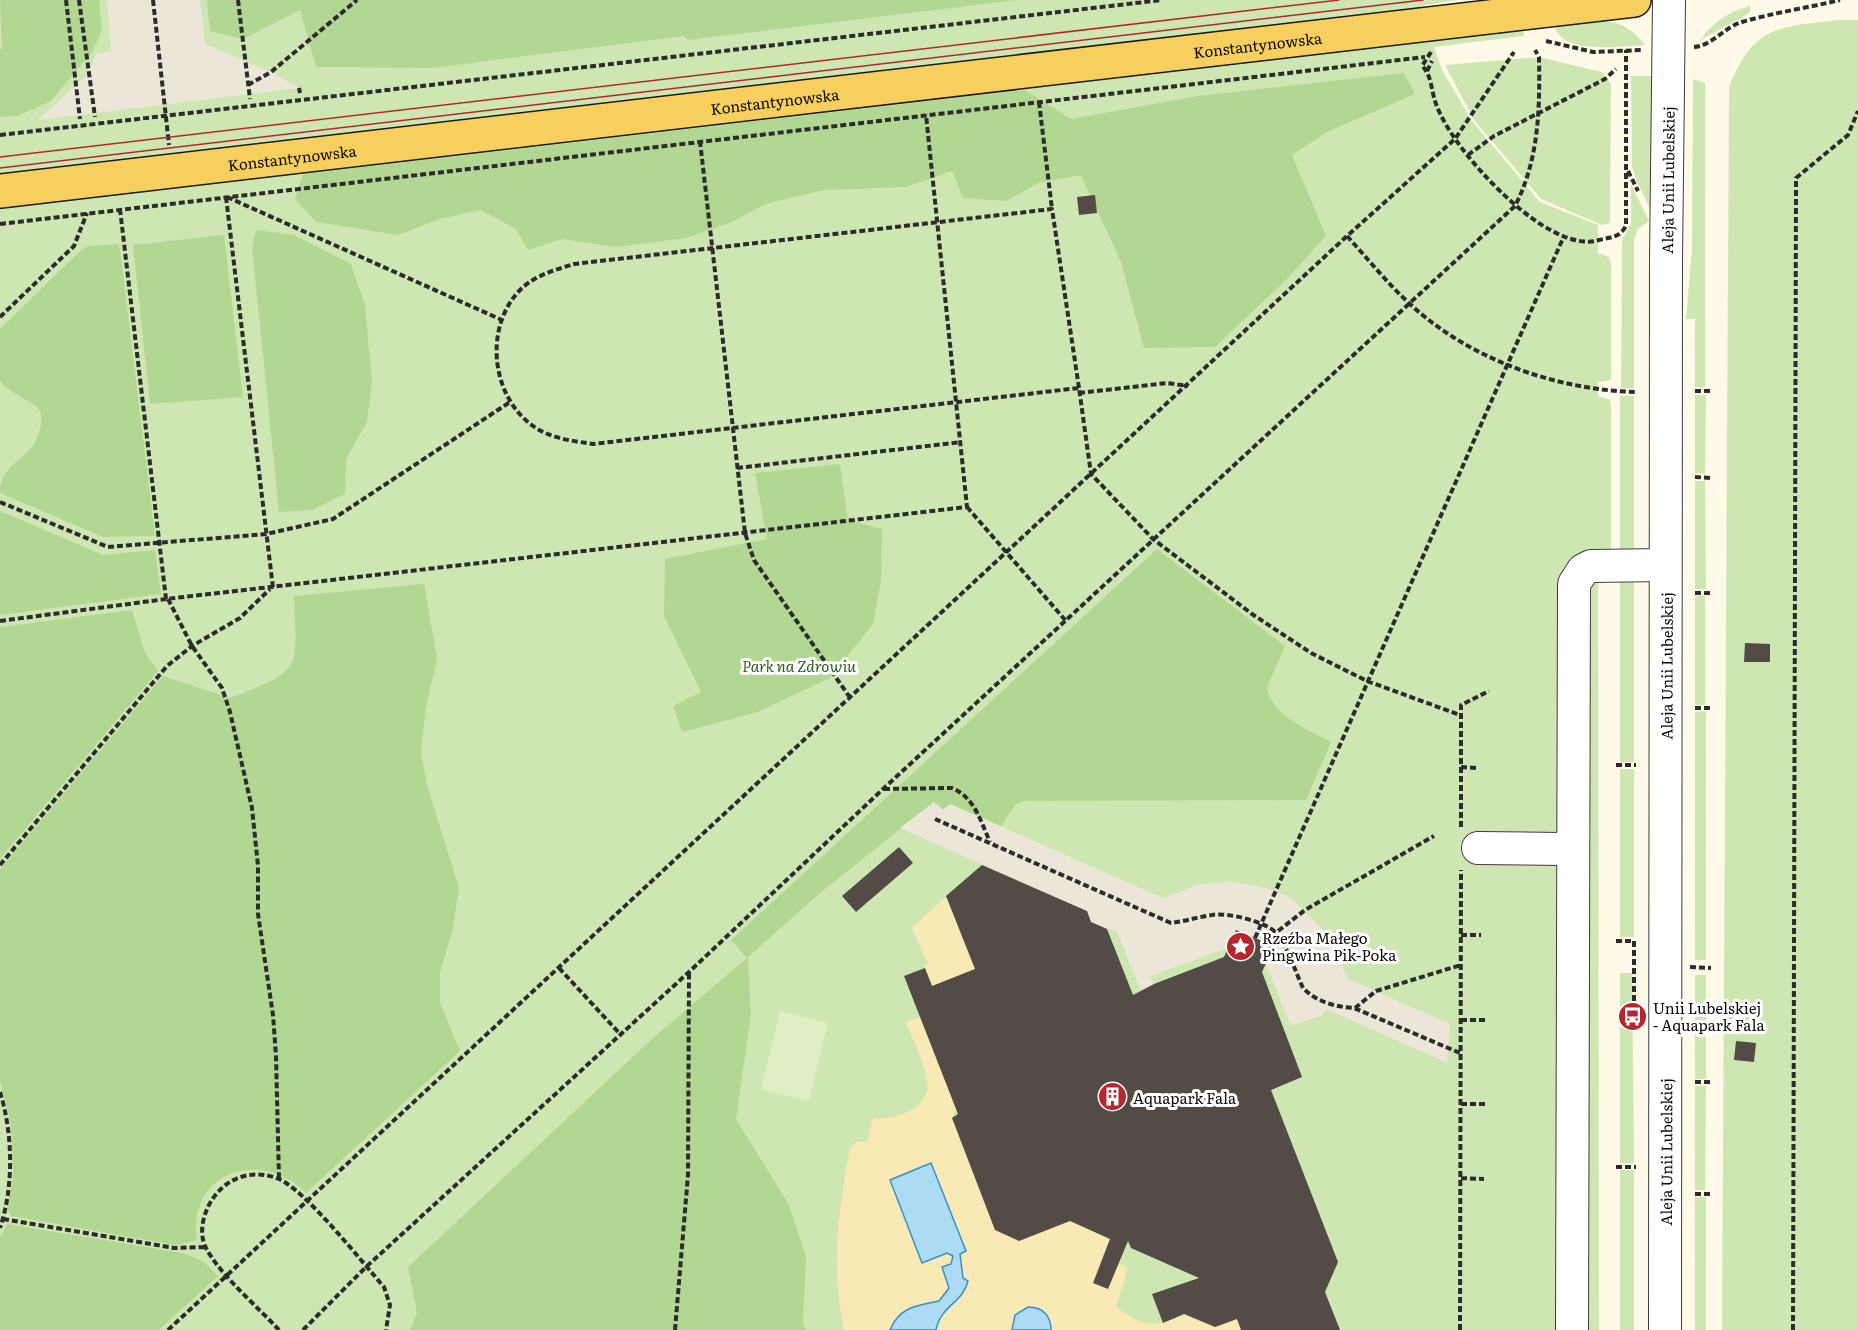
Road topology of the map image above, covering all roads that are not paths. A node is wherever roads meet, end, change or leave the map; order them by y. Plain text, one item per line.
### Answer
1 (1634, 0) edge
2 (1669, 0) edge
3 (1555, 17) edge
4 (0, 191) edge
5 (1665, 565) junction
6 (1573, 841) junction
7 (1467, 847) road end
8 (1572, 1330) edge
9 (1665, 1330) edge

1 - 3 main road, Konstantynowska
2 - 5 street, Aleja Unii Lubelskiej
3 - 4 main road, Konstantynowska
5 - 6 street
5 - 9 street, Aleja Unii Lubelskiej
6 - 7 street
6 - 8 street

